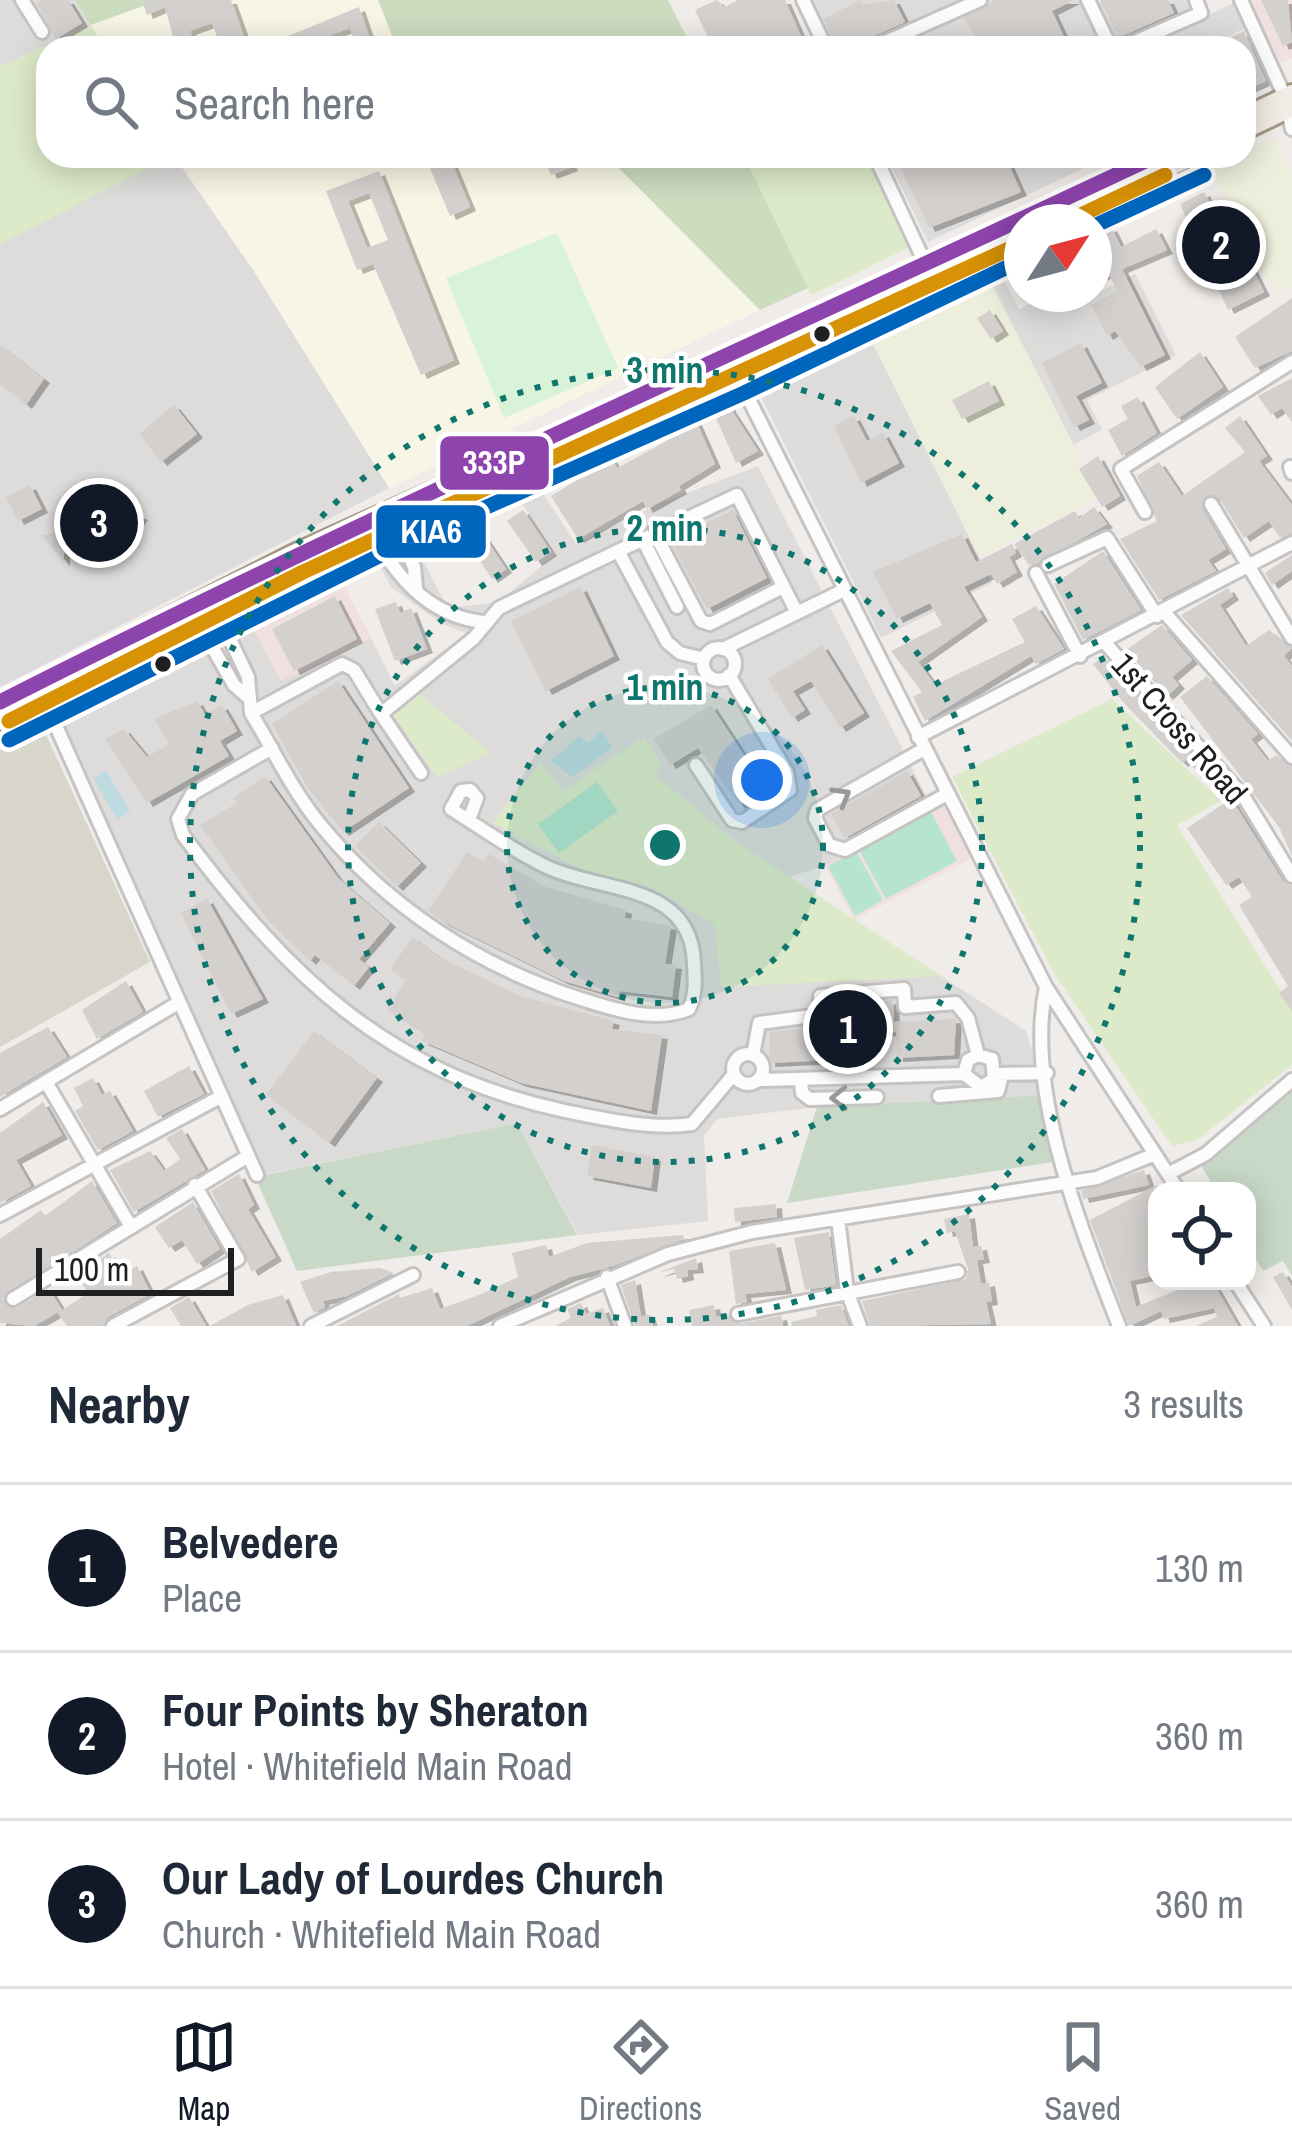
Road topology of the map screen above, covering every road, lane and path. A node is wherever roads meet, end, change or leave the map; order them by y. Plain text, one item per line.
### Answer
1 (22, 0) edge
2 (803, 0) edge
3 (980, 0) edge
4 (1088, 0) edge
5 (1196, 0) edge
6 (1241, 0) edge
7 (42, 32) dead end
8 (820, 36) edge
9 (899, 36) edge
10 (1105, 36) edge
11 (1149, 36) edge
12 (1289, 102) edge
13 (1256, 112) edge
14 (1256, 123) edge
15 (1292, 129) edge
16 (881, 168) edge
17 (1131, 168) edge
18 (1169, 168) edge
19 (1092, 204) edge
20 (1004, 245) edge
21 (926, 265) junction
22 (1292, 362) edge
23 (732, 366) junction
24 (1211, 505) dead end
25 (1145, 512) dead end
26 (394, 525) junction
27 (374, 535) junction
28 (649, 537) junction
29 (1292, 543) edge
30 (618, 551) junction
31 (1252, 566) junction
32 (783, 587) junction
33 (416, 588) junction
34 (844, 590) junction
35 (212, 603) junction
36 (677, 608) dead end
37 (192, 613) junction
38 (796, 613) junction
39 (1161, 614) junction
40 (483, 622) junction
41 (1292, 638) edge
42 (1105, 643) junction
43 (723, 649) junction
44 (1080, 656) junction
45 (704, 659) junction
46 (730, 675) junction
47 (43, 698) junction
48 (0, 702) edge
49 (251, 706) junction
50 (381, 714) junction
51 (0, 722) edge
52 (921, 743) junction
53 (272, 748) junction
54 (1292, 757) edge
55 (696, 765) dead end
56 (421, 772) dead end
57 (947, 794) junction
58 (469, 820) dead end
59 (1292, 876) edge
60 (1046, 987) junction
61 (178, 1004) junction
62 (978, 1054) junction
63 (753, 1055) junction
64 (1047, 1073) junction
65 (734, 1074) junction
66 (964, 1074) junction
67 (999, 1074) junction
68 (801, 1079) junction
69 (759, 1080) junction
70 (1292, 1080) edge
71 (46, 1082) junction
72 (222, 1096) junction
73 (940, 1096) dead end
74 (877, 1097) dead end
75 (0, 1109) edge
76 (1155, 1154) junction
77 (248, 1156) junction
78 (94, 1167) junction
79 (1168, 1174) junction
80 (257, 1175) dead end
81 (1064, 1181) junction
82 (1173, 1182) edge
83 (195, 1185) junction
84 (0, 1215) edge
85 (838, 1219) junction
86 (130, 1225) junction
87 (958, 1272) dead end
88 (413, 1275) dead end
89 (607, 1277) junction
90 (1241, 1290) edge
91 (848, 1291) junction
92 (13, 1299) dead end
93 (738, 1314) dead end
94 (113, 1326) edge
95 (311, 1326) edge
96 (500, 1326) edge
97 (625, 1326) edge
98 (860, 1326) edge
99 (1119, 1326) edge
100 (1264, 1326) edge

1 - 7 street
2 - 8 street
3 - 9 street
4 - 10 street
5 - 11 street
6 - 12 street
12 - 13 main road
12 - 14 main road
12 - 15 street
16 - 21 street
17 - 21 main road
18 - 19 main road
20 - 23 main road
21 - 23 main road
22 - 25 street
23 - 26 main road
23 - 34 street
23 - 35 main road
24 - 31 street
26 - 27 main road
26 - 33 street
27 - 33 street
27 - 35 main road
28 - 30 street
28 - 32 street
28 - 32 street
28 - 36 street
29 - 31 street
30 - 40 street
30 - 45 street
31 - 39 street
31 - 41 street
32 - 38 street
33 - 40 street
34 - 38 street
34 - 52 street
35 - 37 main road
35 - 49 street
37 - 47 main road
37 - 48 main road
37 - 49 street
38 - 43 street
39 - 42 street
39 - 44 street
39 - 54 street
40 - 50 street
42 - 44 street
42 - 59 street, 1st Cross Road
43 - 45 street
43 - 46 street
44 - 52 street
45 - 46 street
46 - 55 street
47 - 51 main road
47 - 61 street
49 - 50 street
49 - 53 street
50 - 56 street
52 - 57 street
57 -> 52 street
53 - 58 street
53 - 65 street
57 - 60 street
60 - 64 street
60 - 76 street
61 - 71 street
61 - 72 street
62 - 63 street
62 - 66 street
62 - 67 street
63 - 65 street
63 - 69 street
64 - 67 street
64 - 81 street
65 - 69 street
66 - 67 street
66 - 68 street
67 - 73 street
68 - 69 street
74 -> 68 street
70 - 79 street
71 - 75 street
71 - 78 street
72 - 77 street
72 - 78 street
76 - 79 street
76 - 81 street
77 - 80 street
77 - 83 street
78 - 84 street
78 - 86 street
79 - 82 street
81 - 85 street
81 - 99 street
83 - 86 street
83 - 94 street
85 - 89 street
85 - 91 street
86 - 92 street
87 - 91 street
88 - 95 street
89 - 96 street
89 - 97 street
90 - 100 street
91 - 93 street
91 - 98 street

